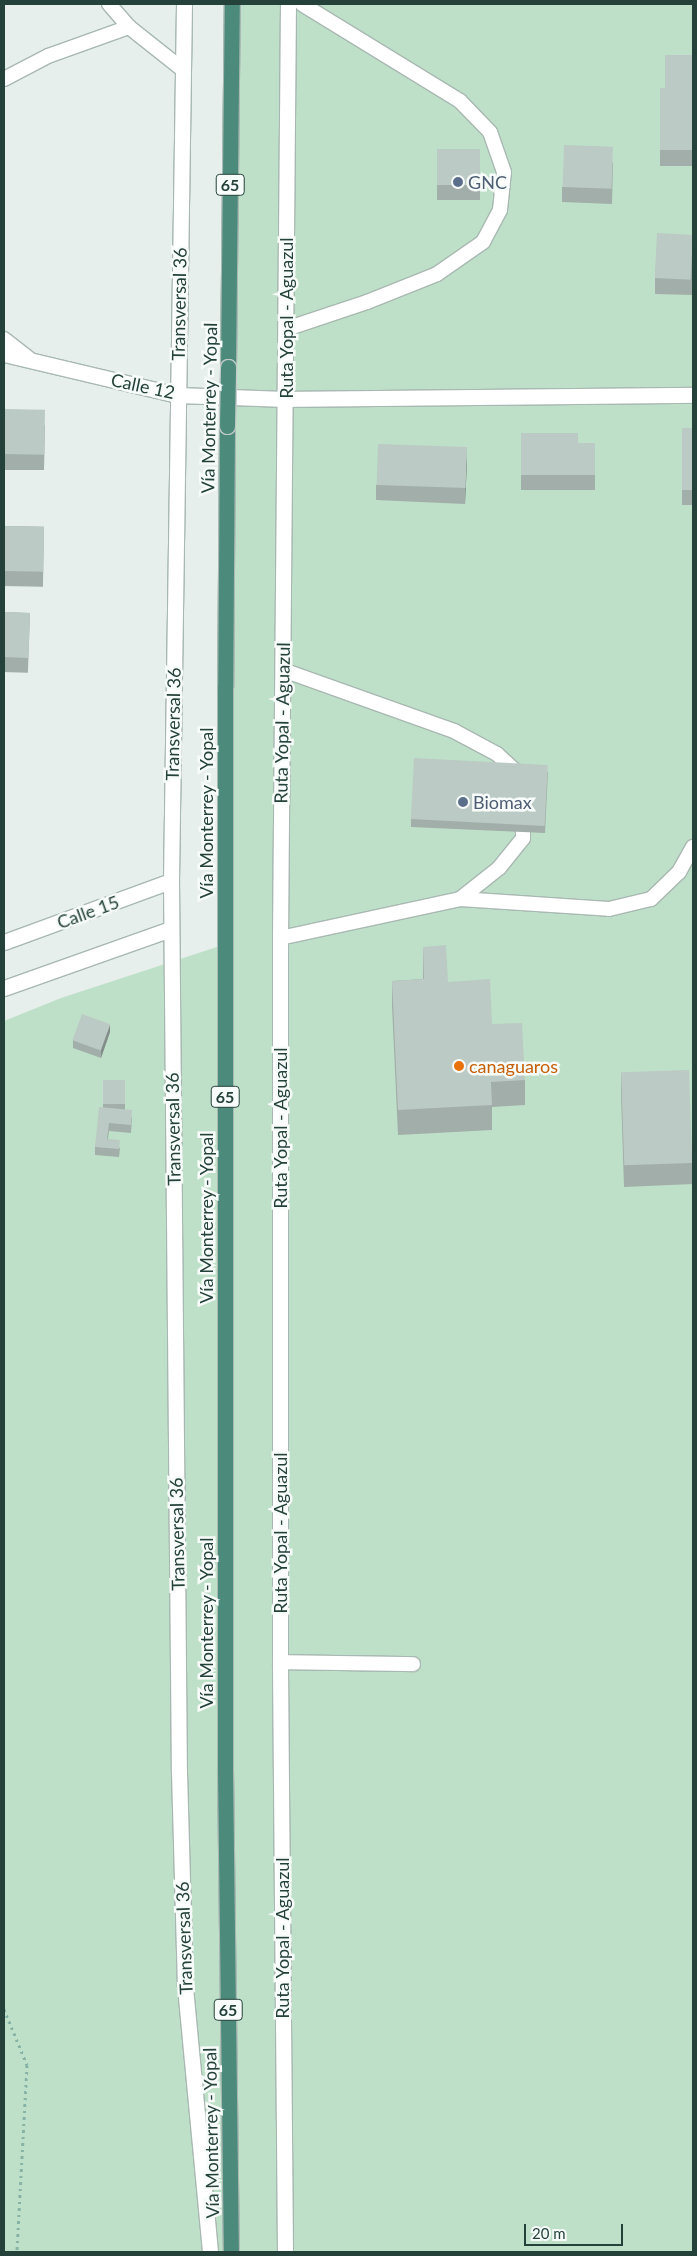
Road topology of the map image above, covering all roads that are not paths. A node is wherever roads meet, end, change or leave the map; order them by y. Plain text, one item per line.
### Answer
1 (109, 4) edge
2 (184, 4) edge
3 (232, 4) edge
4 (288, 4) edge
5 (302, 4) edge
6 (288, 24) junction
7 (129, 27) junction
8 (182, 69) junction
9 (4, 79) edge
10 (286, 329) junction
11 (4, 339) edge
12 (4, 354) edge
13 (36, 363) junction
14 (178, 395) junction
15 (693, 395) edge
16 (285, 399) junction
17 (283, 670) junction
18 (514, 770) edge
19 (523, 832) edge
20 (693, 847) edge
21 (171, 881) junction
22 (460, 899) junction
23 (171, 929) junction
24 (280, 938) junction
25 (4, 942) edge
26 (4, 988) edge
27 (280, 1662) junction
28 (413, 1664) dead end
29 (210, 2252) edge
30 (231, 2252) edge
31 (285, 2252) edge

1 - 7 lane
2 - 8 street, Transversal 36 / 65
3 - 30 highway, Vía Monterrey - Yopal / 65, bridge
4 - 6 lane, Ruta Yopal - Aguazul
5 - 10 lane
6 - 10 street
6 - 16 lane, Ruta Yopal - Aguazul
7 - 8 lane
7 - 9 lane
8 - 14 street, Transversal 36 / 65
10 - 16 street
11 - 13 lane
12 - 13 street, Calle 12
13 - 14 street, Calle 12
14 - 16 street, Calle 12
14 - 21 street, Transversal 36 / 65
15 - 16 street, Calle 12
16 - 17 lane, Ruta Yopal - Aguazul
17 - 18 lane
17 - 24 lane, Ruta Yopal - Aguazul
19 - 22 lane
20 - 22 lane
21 - 23 street, Transversal 36 / 65
21 - 25 street, Calle 15
22 - 24 lane
23 - 26 street
23 - 29 street, Transversal 36 / 65
24 - 27 lane, Ruta Yopal - Aguazul
27 - 28 lane
27 - 31 street

